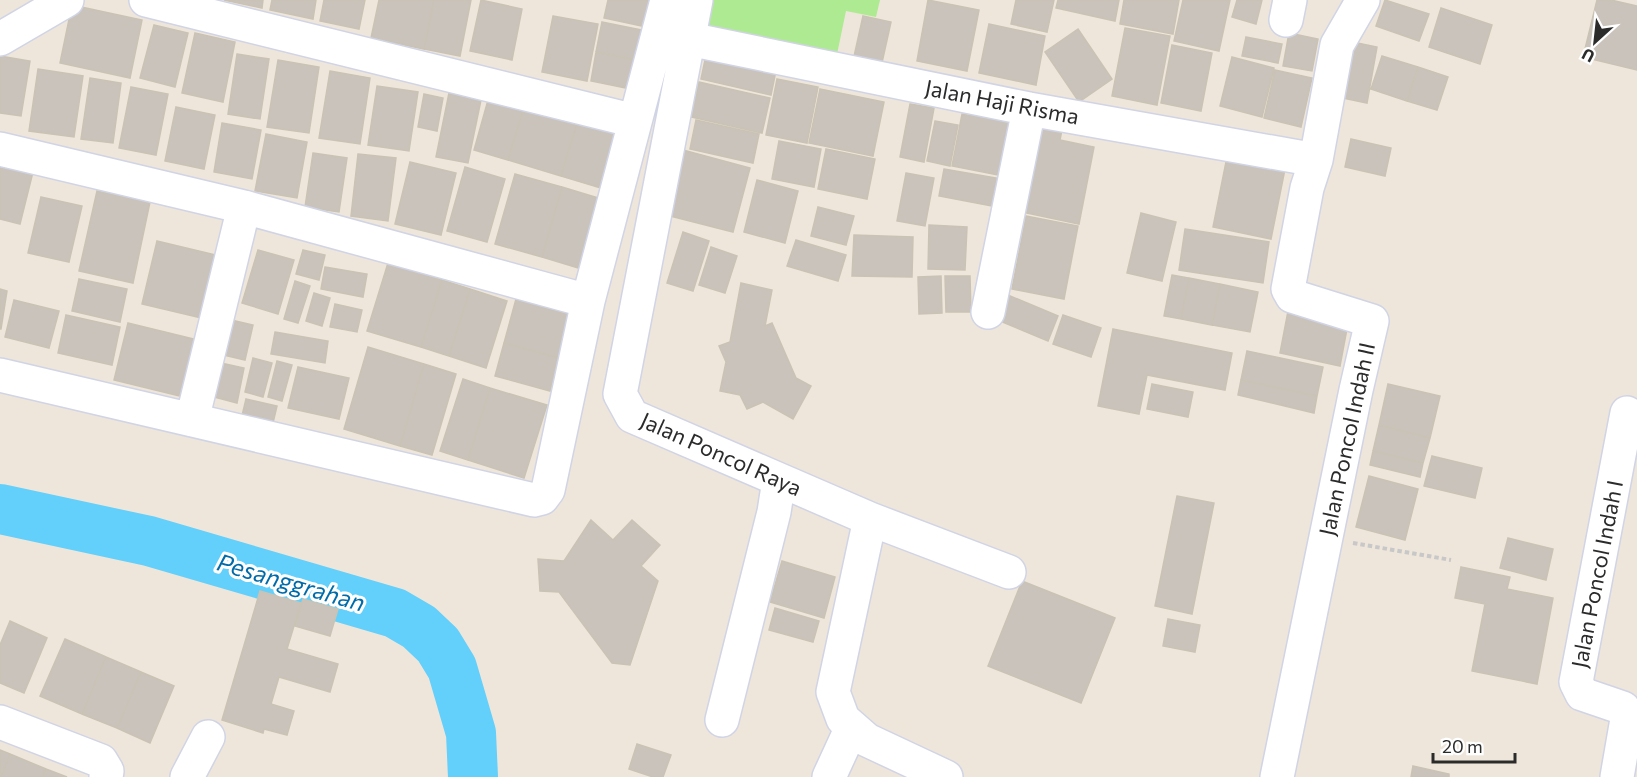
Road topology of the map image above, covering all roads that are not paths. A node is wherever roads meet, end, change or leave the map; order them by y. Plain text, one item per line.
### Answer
1 (67, 0) edge
2 (146, 0) edge
3 (667, 0) edge
4 (696, 0) edge
5 (1363, 0) edge
6 (0, 39) edge
7 (688, 39) junction
8 (1029, 109) junction
9 (635, 121) junction
10 (0, 149) edge
11 (1316, 160) junction
12 (244, 207) junction
13 (588, 301) junction
14 (988, 312) dead end
15 (0, 375) edge
16 (1627, 413) dead end
17 (192, 420) junction
18 (779, 480) junction
19 (870, 519) junction
20 (1010, 573) dead end
21 (722, 720) dead end
22 (0, 722) edge
23 (852, 727) junction
24 (207, 737) dead end
25 (106, 777) edge
26 (188, 777) edge
27 (829, 777) edge
28 (946, 777) edge
29 (1277, 777) edge
30 (1617, 777) edge

1 - 6 street
2 - 9 street
3 - 9 street
4 - 7 street, Jalan Poncol Raya
5 - 11 street
7 - 8 street, Jalan Haji Risma
7 - 18 street, Jalan Poncol Raya
8 - 11 street, Jalan Haji Risma
8 - 14 street
9 - 13 street
10 - 12 street
11 - 29 street, Jalan Poncol Indah II
12 - 13 street
12 - 17 street
13 - 17 street
15 - 17 street
16 - 30 street, Jalan Poncol Indah I
18 - 19 street, Jalan Poncol Raya
18 - 21 street
19 - 20 street, Jalan Poncol Raya
19 - 23 street
22 - 25 street
23 - 27 street
23 - 28 street
24 - 26 street

